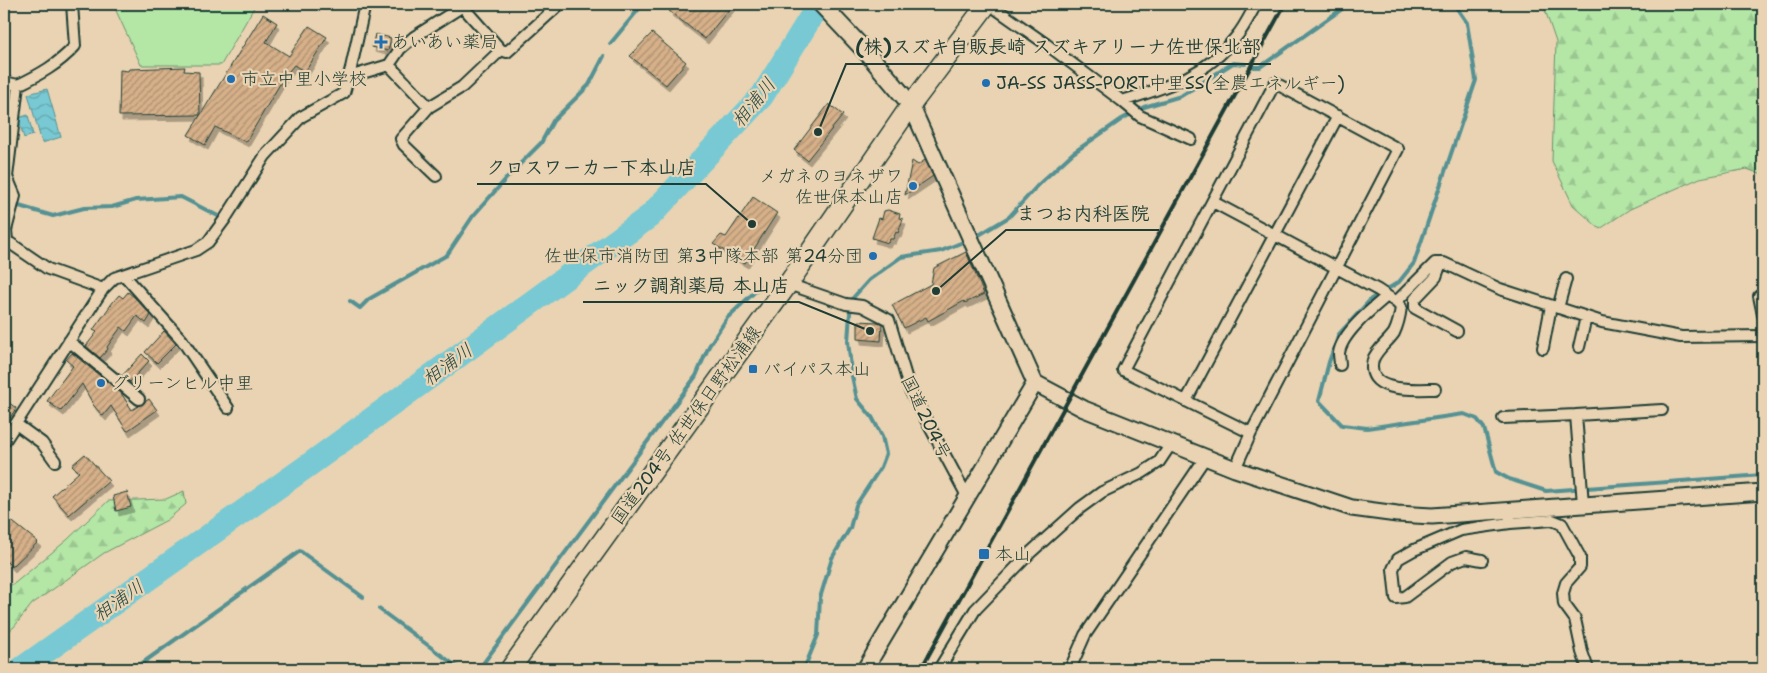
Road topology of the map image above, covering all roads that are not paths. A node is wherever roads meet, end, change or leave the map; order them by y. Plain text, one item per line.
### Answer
1 (72, 4) edge
2 (365, 4) edge
3 (559, 4) edge
4 (821, 4) edge
5 (988, 4) edge
6 (1256, 4) edge
7 (465, 5) edge
8 (501, 50) junction
9 (389, 65) junction
10 (348, 77) junction
11 (4, 82) edge
12 (18, 85) junction
13 (1122, 101) junction
14 (912, 104) junction
15 (429, 107) junction
16 (1338, 116) junction
17 (1191, 139) dead end
18 (436, 176) dead end
19 (5, 177) edge
20 (1213, 202) junction
21 (1275, 235) junction
22 (1441, 263) junction
23 (1336, 268) junction
24 (124, 275) junction
25 (1566, 279) dead end
26 (788, 284) junction
27 (103, 289) junction
28 (1386, 296) junction
29 (1759, 296) dead end
30 (1555, 307) junction
31 (1763, 315) edge
32 (1586, 317) junction
33 (1457, 331) dead end
34 (1763, 336) edge
35 (69, 341) junction
36 (1578, 347) dead end
37 (1543, 348) dead end
38 (1340, 365) dead end
39 (1035, 383) junction
40 (1435, 389) dead end
41 (139, 399) dead end
42 (1186, 401) junction
43 (228, 408) dead end
44 (1662, 410) dead end
45 (1576, 415) junction
46 (1503, 418) dead end
47 (16, 424) junction
48 (1251, 433) junction
49 (4, 442) edge
50 (1171, 444) junction
51 (1205, 458) junction
52 (54, 461) dead end
53 (1235, 469) junction
54 (1763, 492) edge
55 (968, 498) junction
56 (1583, 501) junction
57 (1510, 516) junction
58 (1482, 560) dead end
59 (510, 669) edge
60 (864, 669) edge
61 (939, 669) edge
62 (1070, 669) edge
63 (1588, 669) edge

1 - 12 street
2 - 10 street
3 - 8 street
4 - 14 main road
5 - 13 street
5 - 14 highway
6 - 13 street
7 - 8 street
7 - 9 street
8 - 15 street
9 - 10 street
9 - 15 street
10 - 24 street
11 - 12 street
12 - 19 street
13 - 17 street
14 - 26 highway, 国道204号 佐世保日野松浦線
14 - 39 street
15 - 18 street
16 - 20 street
16 - 21 street
16 - 23 street
19 - 27 street
20 - 21 street
20 - 42 street
21 - 23 street
21 - 42 street
22 - 28 street
22 - 30 street
22 - 33 street
23 - 28 street
23 - 48 street
24 - 27 street
24 - 43 street
25 - 30 street
26 - 55 street, 国道204号
26 - 59 highway, 国道204号 佐世保日野松浦線
27 - 35 street
28 - 38 street
28 - 40 street
29 - 31 street
30 - 32 street
30 - 37 street
32 - 34 street
32 - 36 street
35 - 41 street
35 - 47 street
39 - 50 street
39 - 55 street
42 - 48 street
44 - 45 street
45 - 46 street
45 - 56 street
47 - 49 street
47 - 52 street
48 - 53 street
50 - 51 street
50 - 61 street
51 - 53 street
51 - 62 street
53 - 57 street
54 - 56 street
55 - 60 street
56 - 57 street
57 - 58 street
57 - 63 street

